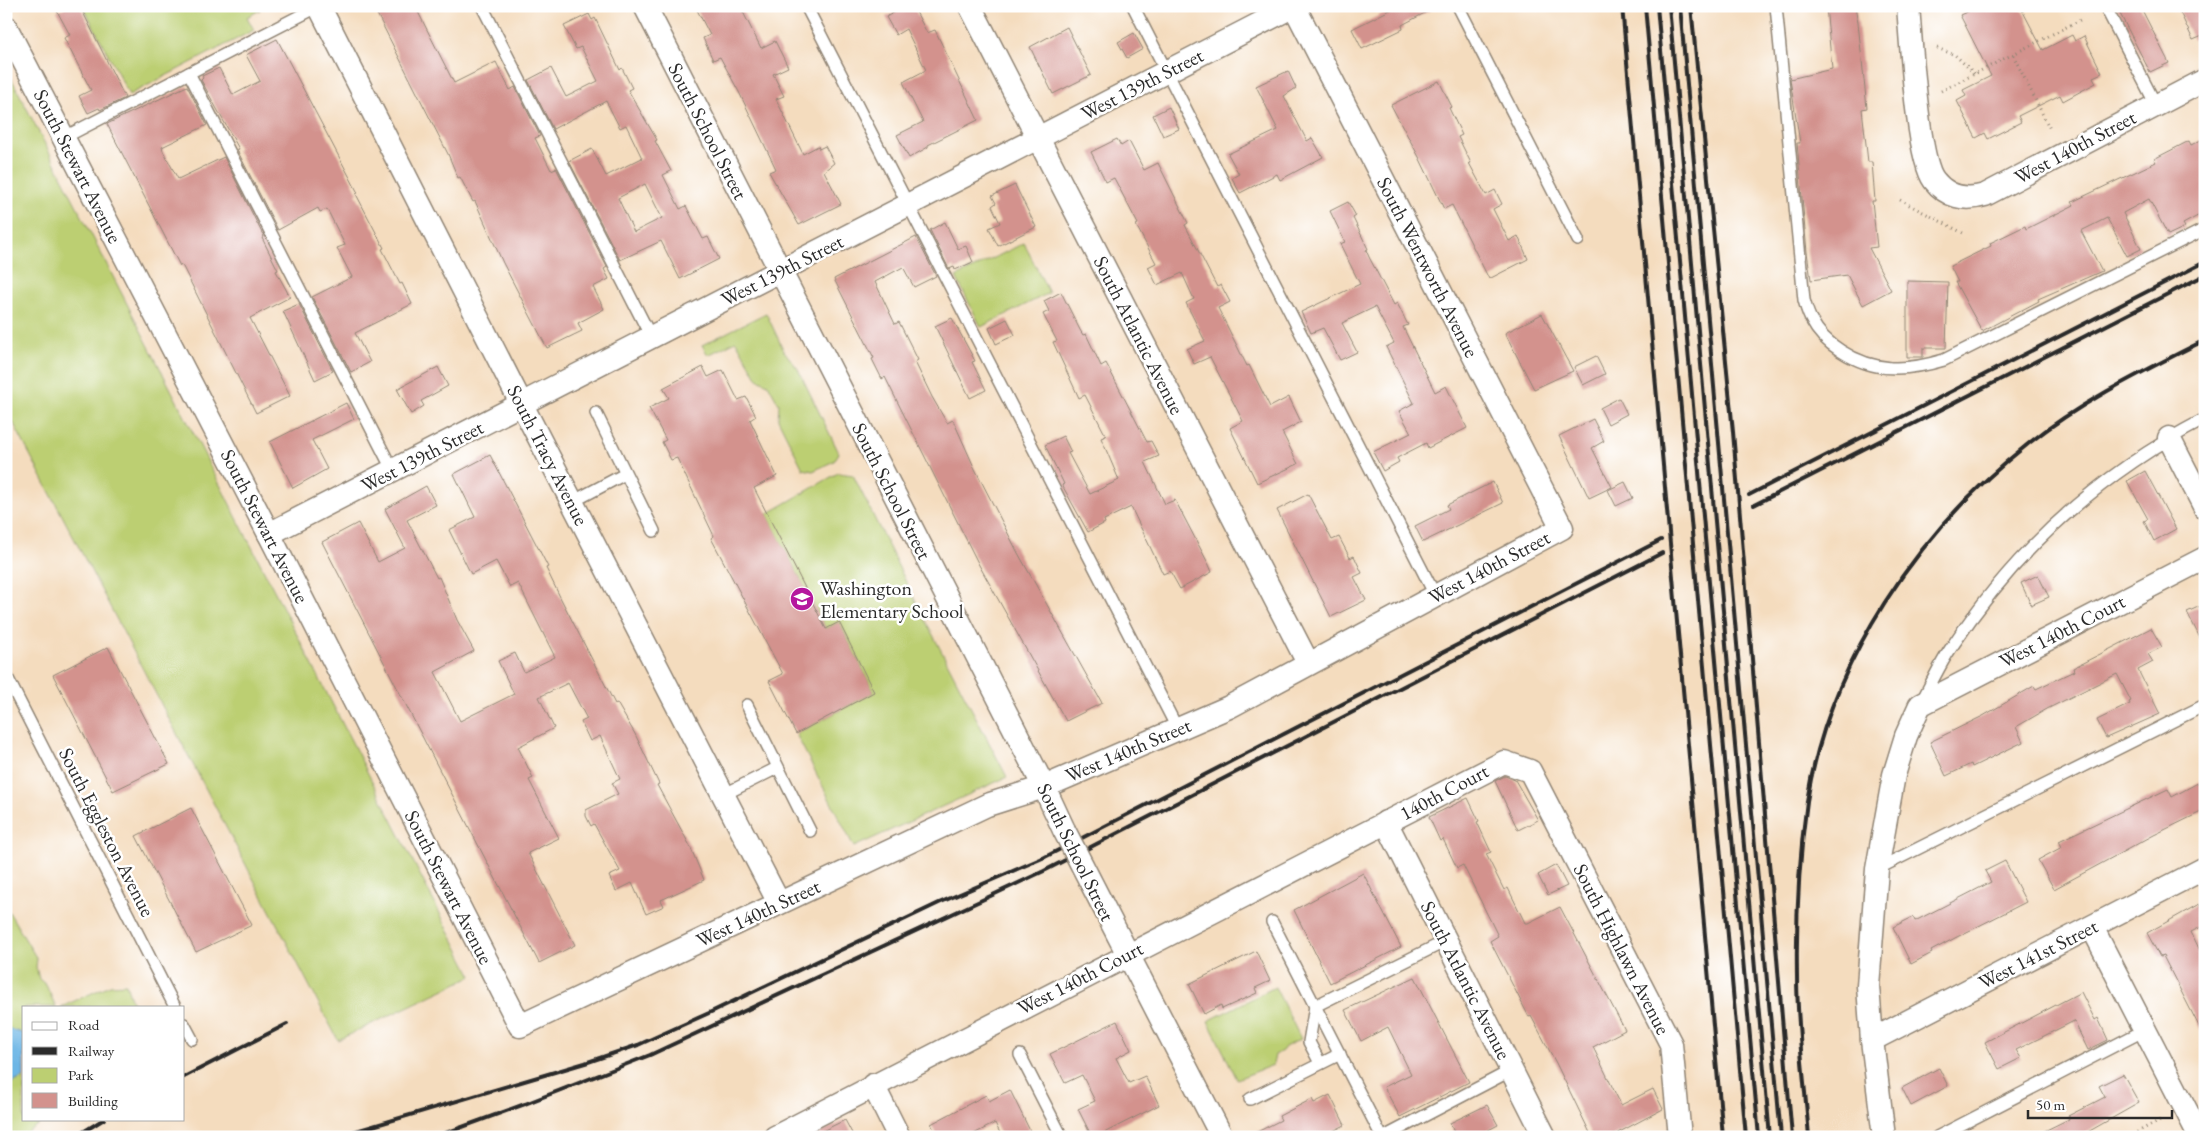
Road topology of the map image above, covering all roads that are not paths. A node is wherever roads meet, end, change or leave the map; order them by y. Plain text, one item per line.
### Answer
1 (319, 6) edge
2 (482, 6) edge
3 (645, 6) edge
4 (806, 6) edge
5 (970, 6) edge
6 (1133, 6) edge
7 (1294, 6) edge
8 (1458, 6) edge
9 (1776, 6) edge
10 (1908, 6) edge
11 (2106, 6) edge
12 (6, 27) edge
13 (1167, 72) junction
14 (189, 73) junction
15 (2205, 80) edge
16 (2156, 105) junction
17 (64, 138) junction
18 (1037, 138) junction
19 (908, 205) junction
20 (2205, 229) edge
21 (1578, 240) dead end
22 (779, 271) junction
23 (651, 338) junction
24 (522, 405) junction
25 (596, 413) dead end
26 (2205, 419) edge
27 (2169, 438) junction
28 (394, 471) junction
29 (625, 474) junction
30 (572, 502) junction
31 (2205, 508) edge
32 (1562, 528) joint
33 (654, 531) dead end
34 (269, 534) junction
35 (2205, 558) edge
36 (1436, 595) junction
37 (1308, 663) junction
38 (6, 675) edge
39 (2205, 704) edge
40 (1920, 705) junction
41 (746, 706) dead end
42 (1177, 728) junction
43 (777, 768) junction
44 (1530, 771) joint
45 (1044, 787) junction
46 (723, 795) junction
47 (1386, 822) junction
48 (810, 831) dead end
49 (2205, 868) edge
50 (1877, 870) junction
51 (779, 902) junction
52 (1272, 922) dead end
53 (2092, 927) junction
54 (1446, 941) junction
55 (1127, 954) junction
56 (174, 1006) edge
57 (1315, 1006) junction
58 (185, 1026) edge
59 (520, 1026) joint
60 (2145, 1030) junction
61 (192, 1039) dead end
62 (1872, 1040) junction
63 (1340, 1054) junction
64 (1020, 1055) dead end
65 (1320, 1064) junction
66 (1512, 1070) junction
67 (873, 1085) junction
68 (1250, 1099) dead end
69 (775, 1137) edge
70 (900, 1137) edge
71 (1062, 1137) edge
72 (1222, 1137) edge
73 (1383, 1137) edge
74 (1545, 1137) edge
75 (1680, 1137) edge
76 (1884, 1137) edge
77 (1937, 1137) edge
78 (2200, 1137) edge

1 - 14 lane
1 - 24 street, South Tracy Avenue
2 - 23 lane
3 - 22 street, South School Street
4 - 19 lane
5 - 18 street, South Atlantic Avenue
6 - 13 lane
7 - 13 street, West 139th Street
7 - 32 street, South Wentworth Avenue
8 - 21 lane
9 - 20 lane
10 - 16 street, West 140th Street
11 - 16 lane
12 - 17 street, South Stewart Avenue
13 - 18 street, West 139th Street
13 - 36 lane
14 - 17 lane
14 - 28 lane
15 - 16 street, West 140th Street
17 - 34 street, South Stewart Avenue
18 - 19 street, West 139th Street
18 - 37 street, South Atlantic Avenue
19 - 22 street, West 139th Street
19 - 42 lane
22 - 23 street, West 139th Street
22 - 45 street, South School Street
23 - 24 street, West 139th Street
24 - 28 street, West 139th Street
24 - 30 street, South Tracy Avenue
25 - 29 lane
26 - 27 lane
27 - 31 street
27 - 40 lane
28 - 34 street, West 139th Street
29 - 30 lane
29 - 33 lane
30 - 46 street, South Tracy Avenue
32 - 36 street, West 140th Street
34 - 59 street, South Stewart Avenue
35 - 40 street, West 140th Court
36 - 37 street, West 140th Street
37 - 42 street, West 140th Street
38 - 56 lane, South Eggleston Avenue
39 - 50 lane
40 - 50 street
41 - 43 lane
42 - 45 street, West 140th Street
43 - 46 lane
43 - 48 lane
44 - 47 street, 140th Court
44 - 75 street, South Highlawn Avenue
45 - 51 street, West 140th Street
45 - 55 street, South School Street, bridge
46 - 51 street, South Tracy Avenue
47 - 54 street, South Atlantic Avenue
47 - 55 street, West 140th Court
49 - 53 street, West 141st Street
50 - 62 street
51 - 59 street, West 140th Street
52 - 57 lane
53 - 60 street
53 - 62 street, West 141st Street
54 - 57 lane
54 - 66 street, South Atlantic Avenue
55 - 67 street, West 140th Court
55 - 72 street, South School Street
57 - 63 lane
57 - 65 lane
58 - 61 lane
60 - 77 lane
60 - 78 street
62 - 76 street
63 - 65 lane
63 - 73 lane
64 - 71 lane
65 - 68 lane
66 - 73 lane
66 - 74 street, South Atlantic Avenue
67 - 69 street, West 140th Court
67 - 70 street

